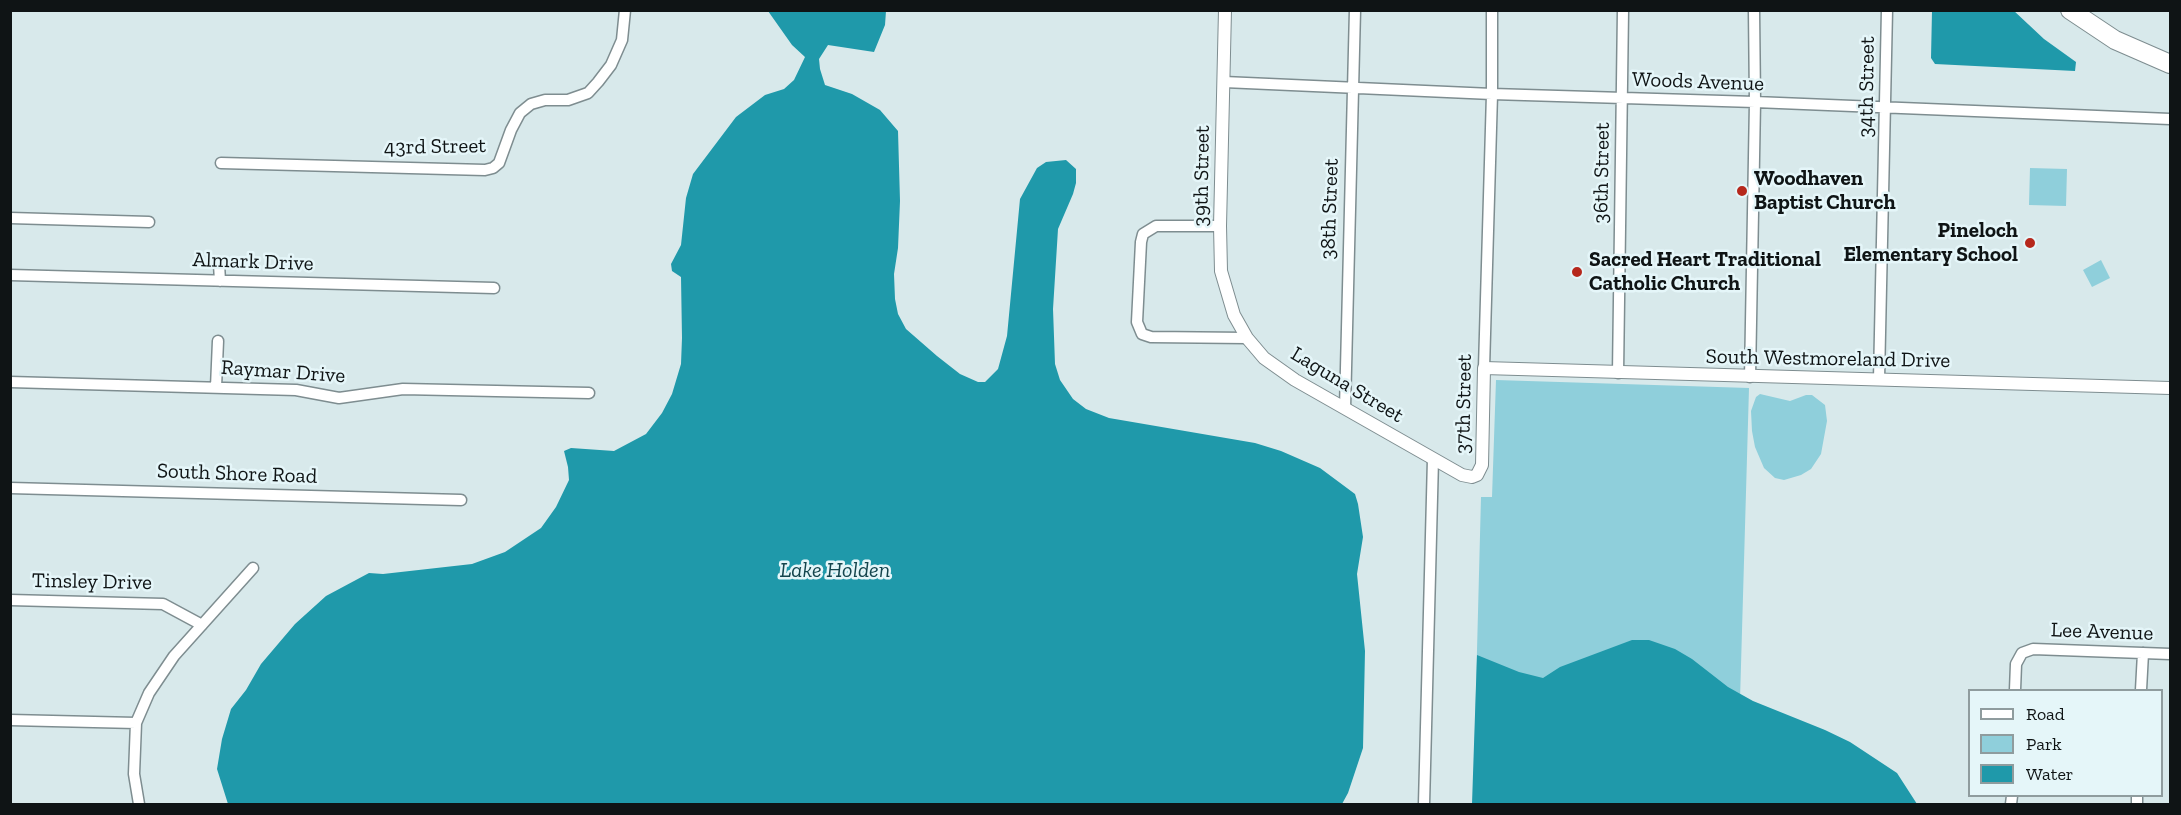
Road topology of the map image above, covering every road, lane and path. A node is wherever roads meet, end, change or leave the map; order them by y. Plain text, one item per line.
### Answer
1 (625, 10) edge
2 (1225, 10) edge
3 (1355, 10) edge
4 (1492, 10) edge
5 (1623, 10) edge
6 (1754, 10) edge
7 (1887, 10) edge
8 (2070, 10) edge
9 (2170, 64) edge
10 (1224, 82) junction
11 (1353, 88) junction
12 (1492, 94) junction
13 (1623, 99) junction
14 (1755, 102) junction
15 (1887, 108) junction
16 (2170, 119) edge
17 (221, 163) dead end
18 (10, 218) edge
19 (149, 222) dead end
20 (1220, 226) junction
21 (219, 264) dead end
22 (10, 275) edge
23 (220, 281) junction
24 (494, 288) dead end
25 (1247, 338) junction
26 (218, 341) dead end
27 (1484, 368) junction
28 (1618, 373) junction
29 (1750, 377) junction
30 (1879, 379) junction
31 (10, 382) edge
32 (216, 387) junction
33 (2170, 388) edge
34 (589, 393) dead end
35 (1345, 408) junction
36 (1433, 459) junction
37 (10, 488) edge
38 (462, 500) dead end
39 (253, 568) dead end
40 (10, 600) edge
41 (202, 625) junction
42 (2142, 653) junction
43 (2170, 654) edge
44 (2015, 689) edge
45 (2141, 689) edge
46 (10, 720) edge
47 (136, 723) junction
48 (139, 804) edge
49 (1424, 804) edge

1 - 17 street, 43rd Street
2 - 10 street, 39th Street
3 - 11 street, 38th Street
4 - 12 street, 37th Street
5 - 13 street, 36th Street
6 - 14 street
7 - 15 street, 34th Street
8 - 9 highway
10 - 11 street, Woods Avenue
10 - 20 street, 39th Street
11 - 12 street, Woods Avenue
11 - 35 street, 38th Street
12 - 13 street, Woods Avenue
12 - 27 street, 37th Street
13 - 14 street, Woods Avenue
13 - 28 street, 36th Street
14 - 15 street, Woods Avenue
14 - 29 street
15 - 16 street, Woods Avenue
15 - 30 street, 34th Street
18 - 19 street
20 - 25 street, 39th Street
20 - 25 street
21 - 23 street
22 - 23 street, Almark Drive
23 - 24 street, Almark Drive
25 - 35 street, Laguna Street
26 - 32 street
27 - 28 street, South Westmoreland Drive
27 - 36 street, 37th Street
28 - 29 street, South Westmoreland Drive
29 - 30 street, South Westmoreland Drive
30 - 33 street, South Westmoreland Drive
31 - 32 street, Raymar Drive
32 - 34 street, Raymar Drive
35 - 36 street, Laguna Street
36 - 49 street, 37th Street
37 - 38 street, South Shore Road
39 - 41 street
40 - 41 street, Tinsley Drive
41 - 47 street
42 - 43 street, Lee Avenue
42 - 44 street, Lee Avenue
42 - 45 street
46 - 47 street
47 - 48 street

